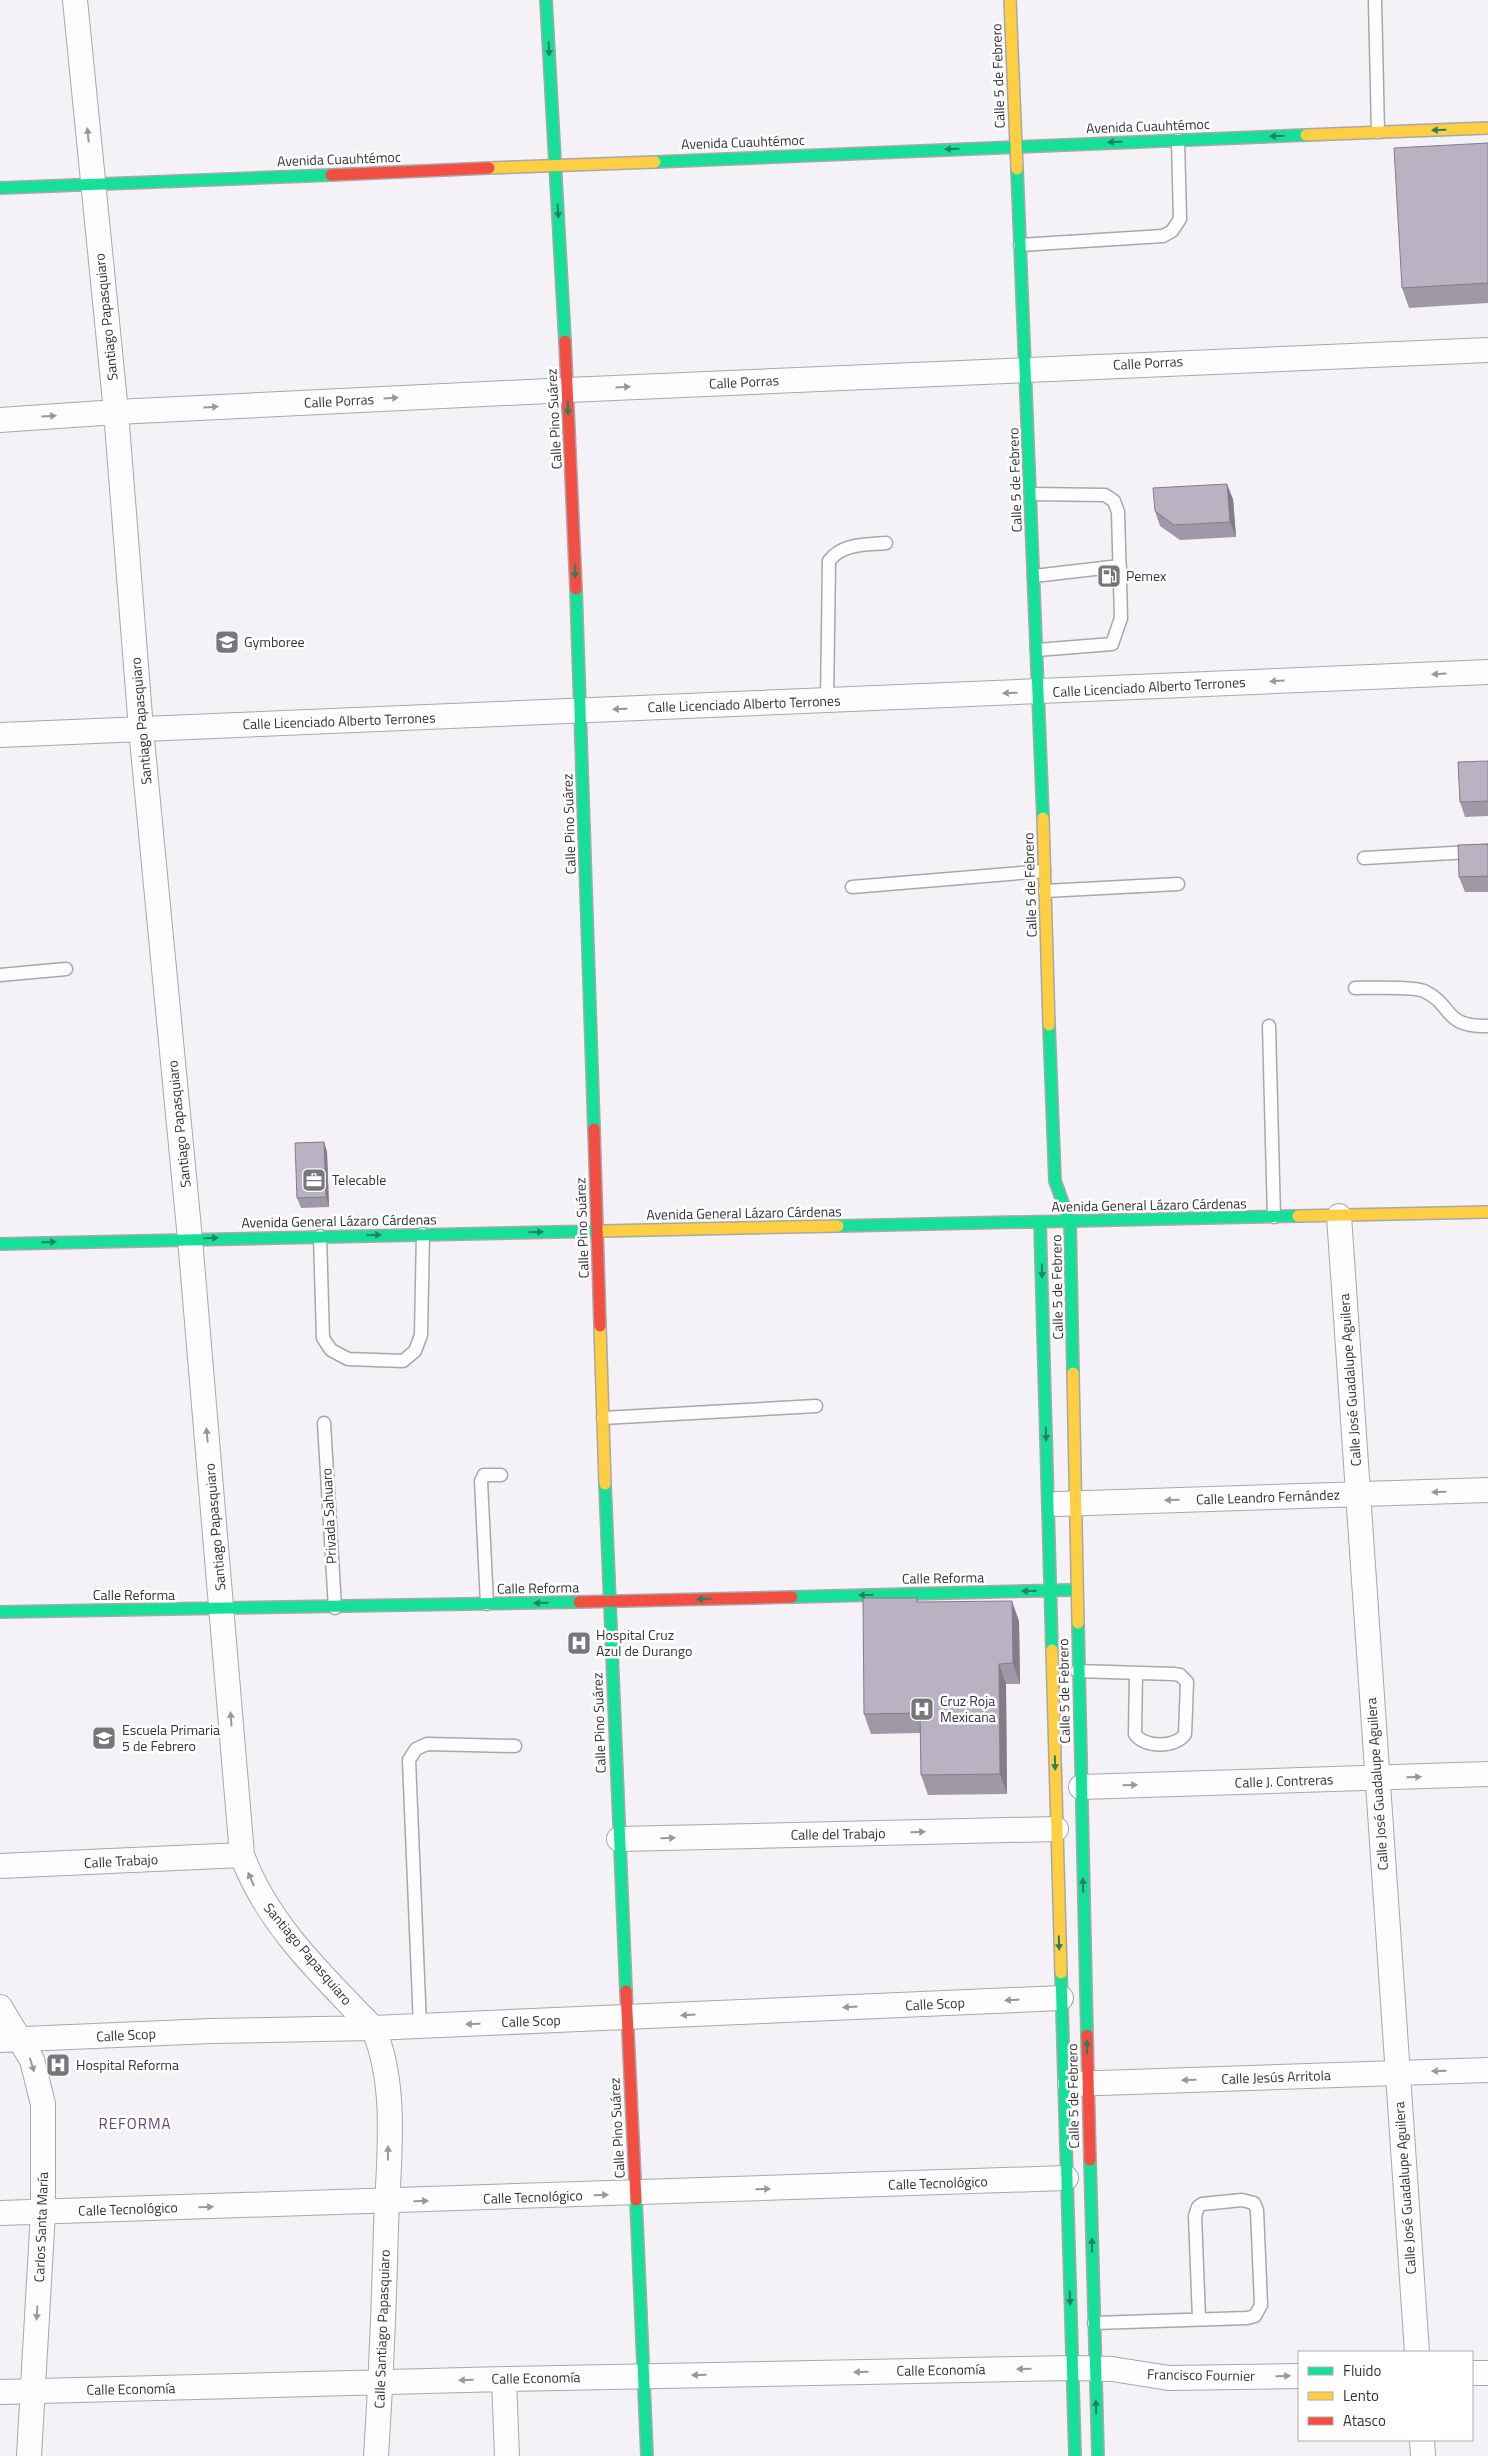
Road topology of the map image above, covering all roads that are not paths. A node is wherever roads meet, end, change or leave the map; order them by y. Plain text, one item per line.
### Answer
1 (75, 0) edge
2 (546, 0) edge
3 (1010, 0) edge
4 (1375, 0) edge
5 (1488, 128) edge
6 (1378, 132) junction
7 (1178, 140) junction
8 (1016, 146) junction
9 (556, 165) junction
10 (93, 184) junction
11 (0, 188) edge
12 (1020, 245) junction
13 (1488, 350) edge
14 (1026, 369) junction
15 (568, 390) junction
16 (116, 412) junction
17 (0, 420) edge
18 (1031, 494) junction
19 (886, 543) dead end
20 (1120, 566) junction
21 (1034, 576) junction
22 (1037, 650) junction
23 (1488, 672) edge
24 (1039, 692) junction
25 (827, 700) junction
26 (581, 711) junction
27 (141, 729) junction
28 (0, 735) edge
29 (1488, 851) edge
30 (1364, 858) dead end
31 (1044, 871) junction
32 (1178, 884) dead end
33 (852, 887) dead end
34 (1045, 892) junction
35 (66, 969) dead end
36 (0, 975) edge
37 (1354, 988) dead end
38 (1269, 1026) dead end
39 (1488, 1026) edge
40 (1488, 1212) edge
41 (1339, 1216) junction
42 (1274, 1217) junction
43 (1070, 1222) junction
44 (1040, 1223) junction
45 (597, 1231) junction
46 (423, 1234) junction
47 (320, 1236) junction
48 (190, 1239) junction
49 (0, 1244) edge
50 (816, 1406) dead end
51 (603, 1418) junction
52 (324, 1423) dead end
53 (500, 1474) dead end
54 (1488, 1490) edge
55 (1358, 1494) junction
56 (1076, 1504) junction
57 (1048, 1505) junction
58 (1078, 1590) junction
59 (1050, 1591) junction
60 (609, 1602) junction
61 (487, 1604) junction
62 (334, 1608) junction
63 (222, 1609) junction
64 (0, 1612) edge
65 (1052, 1671) junction
66 (1079, 1671) junction
67 (1136, 1672) junction
68 (515, 1746) dead end
69 (1488, 1774) edge
70 (1376, 1778) junction
71 (1081, 1787) junction
72 (1056, 1829) junction
73 (619, 1840) junction
74 (242, 1855) junction
75 (0, 1866) edge
76 (1061, 1998) junction
77 (0, 2007) edge
78 (626, 2018) junction
79 (420, 2026) junction
80 (373, 2028) junction
81 (11, 2040) edge
82 (1488, 2070) edge
83 (1396, 2073) junction
84 (1088, 2083) junction
85 (1064, 2084) junction
86 (1066, 2178) junction
87 (635, 2194) junction
88 (387, 2202) junction
89 (43, 2212) junction
90 (0, 2213) edge
91 (1199, 2319) junction
92 (1094, 2322) junction
93 (1417, 2351) edge
94 (1084, 2368) junction
95 (1473, 2373) edge
96 (1488, 2373) edge
97 (643, 2376) junction
98 (1298, 2376) edge
99 (504, 2379) junction
100 (381, 2382) junction
101 (32, 2391) junction
102 (0, 2392) edge
103 (1422, 2441) edge
104 (29, 2456) edge
105 (376, 2456) edge
106 (507, 2456) edge
107 (647, 2456) edge
108 (1075, 2456) edge
109 (1098, 2456) edge
110 (1423, 2456) edge

10 -> 1 street, Santiago Papasquiaro
2 -> 9 street, Calle Pino Suárez
3 - 8 street, Calle 5 de Febrero
4 - 6 lane
5 -> 6 street, Avenida Cuauhtémoc
6 -> 7 street, Avenida Cuauhtémoc
7 -> 8 street, Avenida Cuauhtémoc
7 - 12 lane
8 -> 9 street, Avenida Cuauhtémoc
8 - 12 street, Calle 5 de Febrero
9 - 10 street, Avenida Cuauhtémoc
9 -> 15 street, Calle Pino Suárez
10 - 11 street, Avenida Cuauhtémoc
10 - 16 street, Santiago Papasquiaro
12 - 14 street, Calle 5 de Febrero
13 - 14 street, Calle Porras
15 -> 14 street, Calle Porras
14 - 18 street, Calle 5 de Febrero
16 -> 15 street, Calle Porras
15 -> 26 street, Calle Pino Suárez
17 -> 16 street, Calle Porras
16 - 27 street, Santiago Papasquiaro
18 - 20 lane
18 - 21 street, Calle 5 de Febrero
19 - 25 lane
20 - 21 lane
20 - 22 lane
21 - 22 street, Calle 5 de Febrero
22 - 24 street, Calle 5 de Febrero
23 -> 24 street, Calle Licenciado Alberto Terrones
24 -> 25 street, Calle Licenciado Alberto Terrones
24 - 31 street, Calle 5 de Febrero
25 -> 26 street, Calle Licenciado Alberto Terrones
26 - 27 street, Calle Licenciado Alberto Terrones
26 - 45 street, Calle Pino Suárez
27 - 28 street, Calle Licenciado Alberto Terrones
27 - 48 street, Santiago Papasquiaro
29 - 30 lane
31 - 33 lane
31 - 34 street, Calle 5 de Febrero
32 - 34 lane
34 - 43 street, Calle 5 de Febrero
35 - 36 lane
37 - 39 lane
38 - 42 lane
40 - 41 street, Avenida General Lázaro Cárdenas
41 - 42 street, Avenida General Lázaro Cárdenas
41 - 55 street, Calle José Guadalupe Aguilera
42 - 43 street, Avenida General Lázaro Cárdenas
43 - 44 street, Avenida General Lázaro Cárdenas
43 - 56 street, Calle 5 de Febrero
44 - 45 street, Avenida General Lázaro Cárdenas
44 -> 57 street, Calle 5 de Febrero
46 -> 45 street, Avenida General Lázaro Cárdenas
45 - 51 street, Calle Pino Suárez
47 -> 46 street, Avenida General Lázaro Cárdenas
46 - 47 lane
48 -> 47 street, Avenida General Lázaro Cárdenas
49 -> 48 street, Avenida General Lázaro Cárdenas
63 -> 48 street, Santiago Papasquiaro
50 - 51 lane
51 - 60 street, Calle Pino Suárez
52 - 62 lane, Privada Sahuaro
53 - 61 lane
54 -> 55 street, Calle Leandro Fernández
55 -> 56 street, Calle Leandro Fernández
55 - 70 street, Calle José Guadalupe Aguilera
56 - 57 street, Calle Leandro Fernández
56 - 58 street, Calle 5 de Febrero
57 - 59 street, Calle 5 de Febrero
58 - 59 street, Calle Reforma
58 - 66 street, Calle 5 de Febrero
59 -> 60 street, Calle Reforma
59 - 65 street, Calle 5 de Febrero
60 -> 61 street, Calle Reforma
60 - 73 street, Calle Pino Suárez
61 - 62 street, Calle Reforma
62 - 63 street, Calle Reforma
63 - 64 street, Calle Reforma
74 -> 63 street, Santiago Papasquiaro
65 - 66 lane
65 -> 72 street, Calle 5 de Febrero
66 - 67 lane
66 - 71 street, Calle 5 de Febrero
67 - 67 lane
68 - 79 lane
70 -> 69 street, Calle J. Contreras
71 -> 70 street, Calle J. Contreras
70 - 83 street, Calle José Guadalupe Aguilera
84 -> 71 street, Calle 5 de Febrero
73 -> 72 street, Calle del Trabajo
72 -> 76 street, Calle 5 de Febrero
73 - 78 street, Calle Pino Suárez
74 - 75 street, Calle Trabajo
80 -> 74 street, Santiago Papasquiaro
76 -> 78 street, Calle Scop
76 - 85 street, Calle 5 de Febrero
77 - 81 street, Carlos Santa María
78 -> 79 street, Calle Scop
78 - 87 street, Calle Pino Suárez
79 - 80 street, Calle Scop
80 - 81 street, Calle Scop
88 -> 80 street, Santiago Papasquiaro
81 -> 89 street, Carlos Santa María
82 -> 83 street, Calle Jesús Arritola
83 -> 84 street, Calle Jesús Arritola
83 - 93 street, Calle José Guadalupe Aguilera
84 - 85 street, Calle Jesús Arritola
92 -> 84 street, Calle 5 de Febrero
85 - 86 street, Calle 5 de Febrero
87 -> 86 street, Calle Tecnológico
86 -> 94 street, Calle 5 de Febrero
88 -> 87 street, Calle Tecnológico
87 - 97 street, Calle Pino Suárez
89 -> 88 street, Calle Tecnológico
88 - 100 street, Calle Santiago Papasquiaro
89 - 90 street, Calle Tecnológico
89 -> 101 street, Carlos Santa María
91 - 91 lane
91 - 92 lane
92 - 94 street, Calle 5 de Febrero
94 -> 97 street, Calle Economía
94 -> 98 street, Francisco Fournier
94 - 108 street, Calle 5 de Febrero
109 -> 94 street, Calle 5 de Febrero
95 - 96 street
97 - 99 street, Calle Economía
97 - 107 street, Calle Pino Suárez
99 -> 100 street, Calle Economía
99 - 106 street
100 - 101 street, Calle Economía
100 - 105 street, Calle Santiago Papasquiaro
101 - 102 street, Calle Economía
101 - 104 street, Carlos Santa María
103 - 110 street

